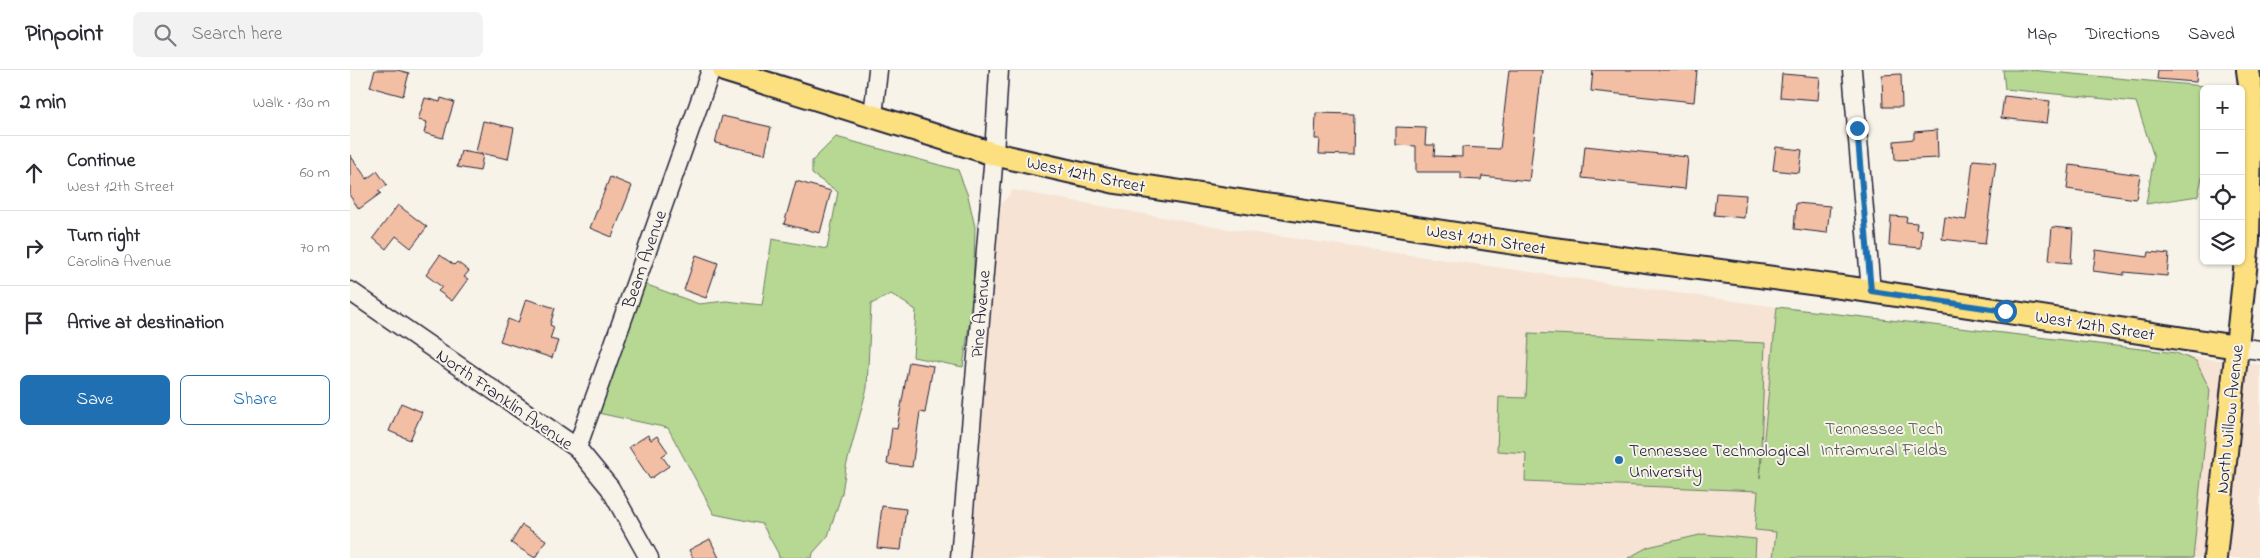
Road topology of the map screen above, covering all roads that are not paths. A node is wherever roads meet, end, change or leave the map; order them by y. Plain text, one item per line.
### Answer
1 (711, 70) edge
2 (724, 70) edge
3 (878, 70) edge
4 (999, 70) edge
5 (1852, 70) edge
6 (2248, 70) edge
7 (873, 116) junction
8 (994, 154) junction
9 (350, 291) edge
10 (1871, 291) junction
11 (2237, 347) junction
12 (2260, 350) edge
13 (577, 448) junction
14 (649, 558) edge
15 (960, 558) edge
16 (2215, 558) edge

1 - 13 street, Beam Avenue
2 - 7 main road, West 12th Street
3 - 7 street
4 - 8 street, Pine Avenue
5 - 10 street
6 - 11 main road, North Willow Avenue
7 - 8 main road, West 12th Street
8 - 10 main road, West 12th Street
8 - 15 street, Pine Avenue
9 - 13 street, North Franklin Avenue
10 - 11 main road, West 12th Street
11 - 12 street, West 12th Street
11 - 16 main road, North Willow Avenue
13 - 14 street, North Franklin Avenue

